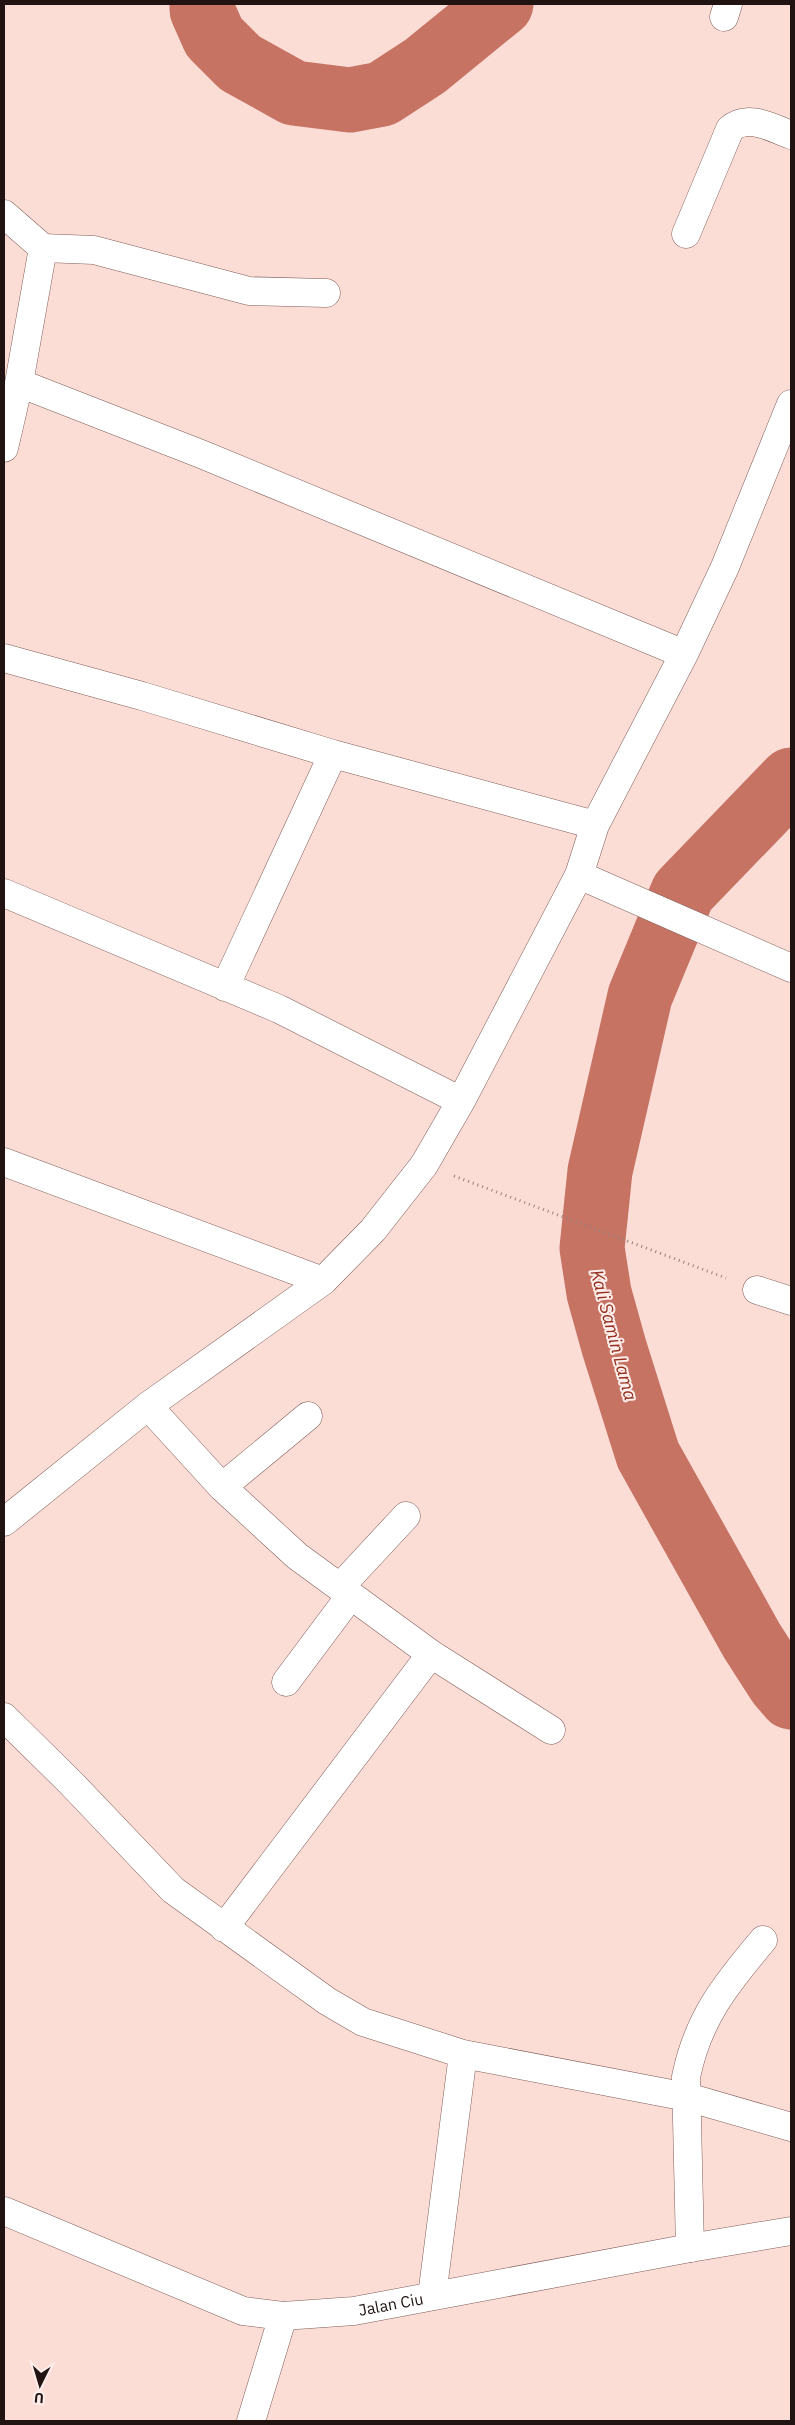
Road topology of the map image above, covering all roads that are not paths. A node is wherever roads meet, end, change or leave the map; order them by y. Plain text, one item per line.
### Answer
1 (791, 136) edge
2 (4, 214) edge
3 (686, 234) dead end
4 (43, 248) junction
5 (326, 294) dead end
6 (19, 383) junction
7 (791, 404) edge
8 (4, 448) edge
9 (684, 654) junction
10 (4, 658) edge
11 (333, 754) junction
12 (595, 825) junction
13 (579, 875) junction
14 (4, 893) edge
15 (791, 968) edge
16 (225, 987) junction
17 (461, 1101) junction
18 (4, 1162) edge
19 (323, 1281) junction
20 (757, 1290) road end
21 (791, 1301) edge
22 (148, 1406) junction
23 (308, 1416) dead end
24 (222, 1487) junction
25 (406, 1516) dead end
26 (4, 1522) edge
27 (346, 1591) junction
28 (431, 1654) junction
29 (286, 1682) dead end
30 (4, 1717) edge
31 (551, 1730) dead end
32 (224, 1928) junction
33 (763, 1940) dead end
34 (463, 2054) junction
35 (687, 2096) junction
36 (791, 2127) edge
37 (4, 2211) edge
38 (791, 2231) edge
39 (690, 2248) junction
40 (432, 2296) junction
41 (283, 2316) junction
42 (251, 2421) edge

1 - 3 street
2 - 4 street
4 - 5 street
4 - 6 street
6 - 8 street
6 - 9 street
7 - 9 street
9 - 12 street
10 - 11 street
11 - 12 street
11 - 16 street
12 - 13 street
13 - 15 street
13 - 17 street
14 - 16 street
16 - 17 street
17 - 19 street
18 - 19 street
19 - 22 street
20 - 21 street
22 - 24 street
22 - 26 street
23 - 24 street
24 - 27 street
25 - 27 street
27 - 28 street
27 - 29 street
28 - 31 street
28 - 32 street
30 - 32 street
32 - 34 street
33 - 35 street
34 - 35 street
34 - 40 street
35 - 36 street
35 - 39 street
37 - 41 street, Jalan Ciu
38 - 39 street, Jalan Ciu
39 - 40 street, Jalan Ciu
40 - 41 street, Jalan Ciu
41 - 42 street

